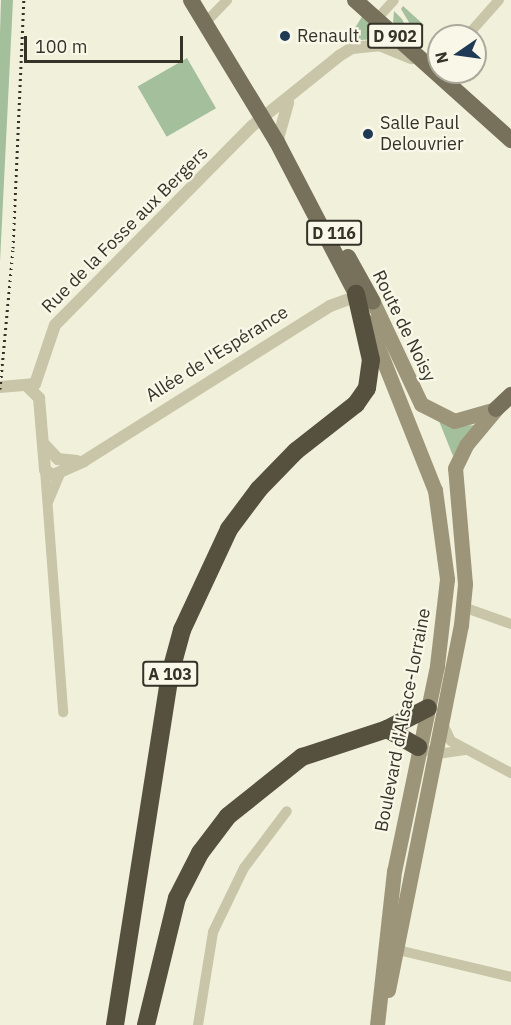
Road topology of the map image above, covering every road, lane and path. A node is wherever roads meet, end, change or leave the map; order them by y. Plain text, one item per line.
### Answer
1 (191, 0) edge
2 (227, 0) edge
3 (355, 0) edge
4 (394, 0) edge
5 (499, 0) edge
6 (377, 19) junction
7 (205, 23) junction
8 (478, 24) edge
9 (427, 63) edge
10 (427, 66) edge
11 (450, 84) edge
12 (294, 95) junction
13 (264, 120) junction
14 (511, 140) edge
15 (277, 142) junction
16 (290, 168) junction
17 (356, 294) junction
18 (373, 302) junction
19 (0, 387) edge
20 (28, 387) junction
21 (511, 395) edge
22 (496, 409) junction
23 (42, 442) junction
24 (62, 464) junction
25 (44, 468) junction
26 (45, 511) junction
27 (463, 607) junction
28 (511, 624) edge
29 (453, 673) junction
30 (428, 708) junction
31 (63, 712) dead end
32 (444, 724) junction
33 (387, 729) junction
34 (418, 747) junction
35 (465, 750) junction
36 (438, 754) junction
37 (511, 773) edge
38 (287, 811) dead end
39 (398, 950) junction
40 (511, 977) edge
41 (115, 1025) edge
42 (146, 1025) edge
43 (198, 1025) edge
44 (378, 1025) edge

1 - 7 main road, Route de Noisy / D 116
2 - 7 street
3 - 6 main road, D 902
4 - 6 street
5 - 8 street
6 - 9 main road, D 902
7 - 13 main road, Route de Noisy / D 116
10 - 12 street, Rue de la Fosse aux Bergers
11 - 14 main road, D 902
12 - 13 street, Rue de la Fosse aux Bergers
12 - 15 street, Rue de la Fosse aux Bergers
13 - 15 main road, Route de Noisy / D 116
13 - 20 street, Rue de la Fosse aux Bergers
15 - 16 main road, Route de Noisy / D 116
16 - 17 main road, Route de Noisy / D 116
16 - 18 main road, Route de Noisy / D 116
17 - 18 street
17 - 24 street, Allée de l'Espérance
17 - 30 main road, Boulevard d'Alsace-Lorraine / D 116
17 - 41 highway, A 103
18 - 22 main road, Route de Noisy / D 116
19 - 20 street
20 - 23 street
21 - 22 main road
22 - 27 main road, Boulevard d'Alsace-Lorraine / D 116
23 - 24 street
23 - 25 street
24 - 25 street
24 - 26 street
25 - 26 street
26 - 31 street
27 - 28 street
27 - 29 main road, Boulevard d'Alsace-Lorraine / D 116
29 - 30 main road
29 - 32 main road, Boulevard d'Alsace-Lorraine / D 116
30 - 33 highway
30 - 34 main road, Boulevard d'Alsace-Lorraine / D 116
32 - 35 street
32 - 36 main road, Boulevard d'Alsace-Lorraine / D 116
33 - 34 highway
33 - 42 highway
34 - 36 street
34 - 44 main road, Boulevard d'Alsace-Lorraine / D 116
35 - 36 street
35 - 37 street
36 - 39 main road, Boulevard d'Alsace-Lorraine / D 116
38 - 43 street
39 - 40 street
39 - 44 main road, Boulevard d'Alsace-Lorraine / D 116

